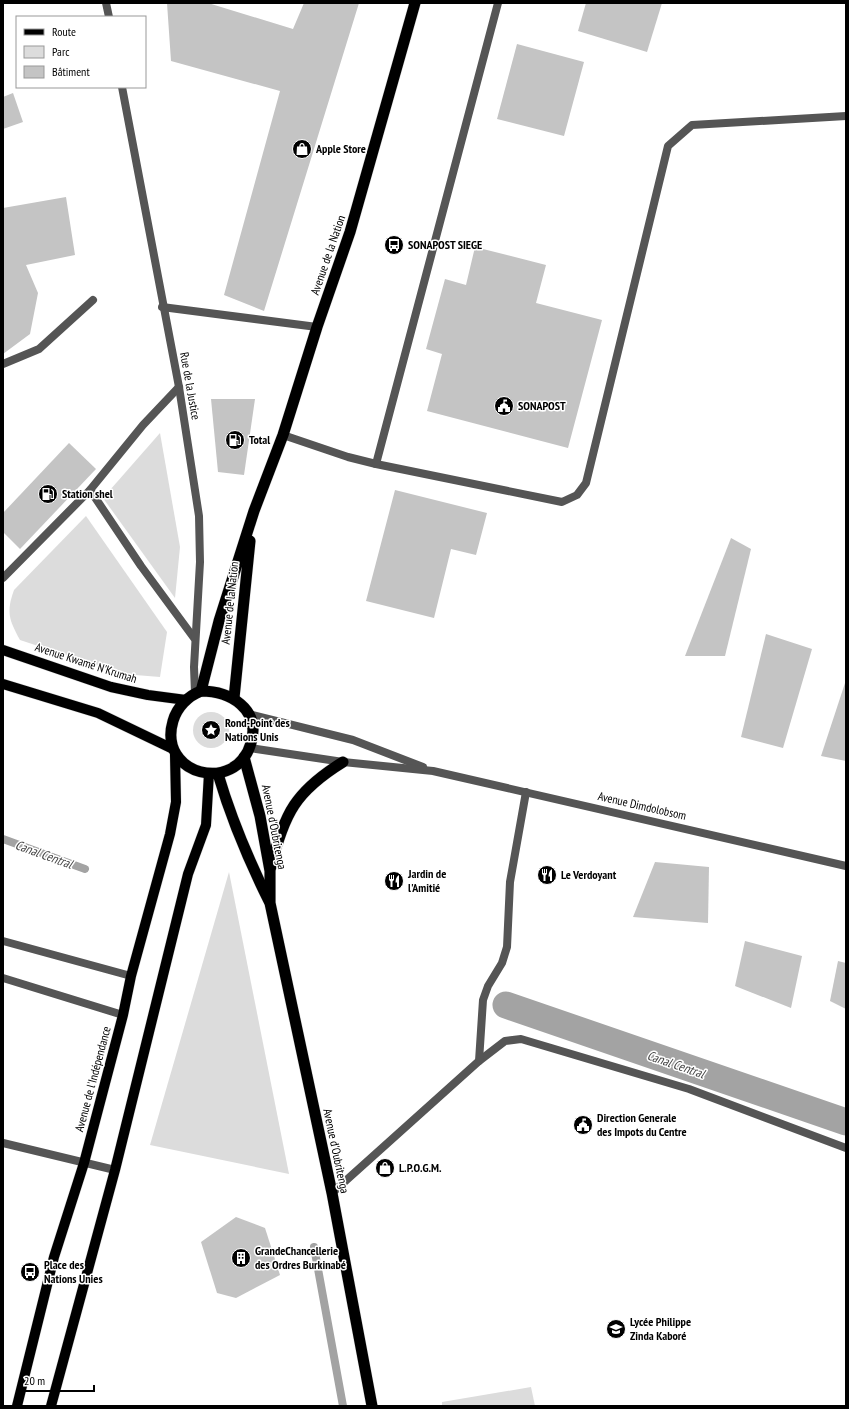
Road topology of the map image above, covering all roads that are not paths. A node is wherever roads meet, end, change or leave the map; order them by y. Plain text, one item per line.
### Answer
1 (106, 3) edge
2 (415, 3) edge
3 (498, 3) edge
4 (109, 16) edge
5 (122, 88) edge
6 (846, 116) edge
7 (93, 300) dead end
8 (162, 306) junction
9 (317, 328) junction
10 (3, 364) edge
11 (179, 387) junction
12 (283, 435) junction
13 (376, 464) junction
14 (90, 490) junction
15 (254, 511) junction
16 (3, 578) edge
17 (194, 638) junction
18 (3, 650) edge
19 (3, 684) edge
20 (194, 695) junction
21 (234, 698) junction
22 (248, 714) junction
23 (174, 752) junction
24 (247, 753) junction
25 (344, 762) junction
26 (433, 771) junction
27 (214, 774) junction
28 (526, 792) junction
29 (846, 866) edge
30 (270, 871) junction
31 (270, 903) junction
32 (3, 941) edge
33 (131, 976) junction
34 (3, 978) edge
35 (123, 1016) junction
36 (479, 1061) junction
37 (3, 1142) edge
38 (846, 1148) edge
39 (84, 1163) junction
40 (115, 1170) junction
41 (332, 1193) junction
42 (17, 1406) edge
43 (52, 1406) edge
44 (372, 1406) edge

1 - 4 street
2 - 9 highway, Avenue de la Nation
3 - 13 street
5 - 8 street, Rue de la Justice
6 - 13 street
7 - 10 street
8 - 9 street
8 - 11 street, Rue de la Justice
9 - 12 highway, Avenue de la Nation
11 - 14 street
11 - 17 street, Rue de la Justice
12 - 13 street
12 - 15 highway, Avenue de la Nation
14 - 16 street
14 - 17 street
15 - 20 highway, Avenue de la Nation
15 - 21 highway, Avenue de la Nation
17 - 20 street, Rue de la Justice
18 - 20 main road, Avenue Kwamé N'Krumah
19 - 23 main road
20 - 21 highway
20 - 23 highway
21 - 22 highway
22 - 24 highway
22 - 26 street, Avenue Dimdolobsom
23 - 27 highway
23 - 33 main road, Avenue de l'Indépendance
24 - 25 street, Avenue Dimdolobsom
24 - 27 highway
24 - 30 highway, Avenue d'Oubritenga
25 - 26 street, Avenue Dimdolobsom
25 - 30 highway
26 - 28 street, Avenue Dimdolobsom
27 - 31 highway, Avenue d'Oubritenga
27 - 40 main road
28 - 29 street, Avenue Dimdolobsom
28 - 36 street
30 - 31 highway, Avenue d'Oubritenga
31 - 41 highway, Avenue d'Oubritenga
32 - 33 street
33 - 35 main road, Avenue de l'Indépendance
34 - 35 street
35 - 39 main road, Avenue de l'Indépendance
36 - 38 street
36 - 41 street
37 - 39 street
39 - 40 street
39 - 42 main road, Avenue de l'Indépendance
40 - 43 main road
41 - 44 highway, Avenue d'Oubritenga

